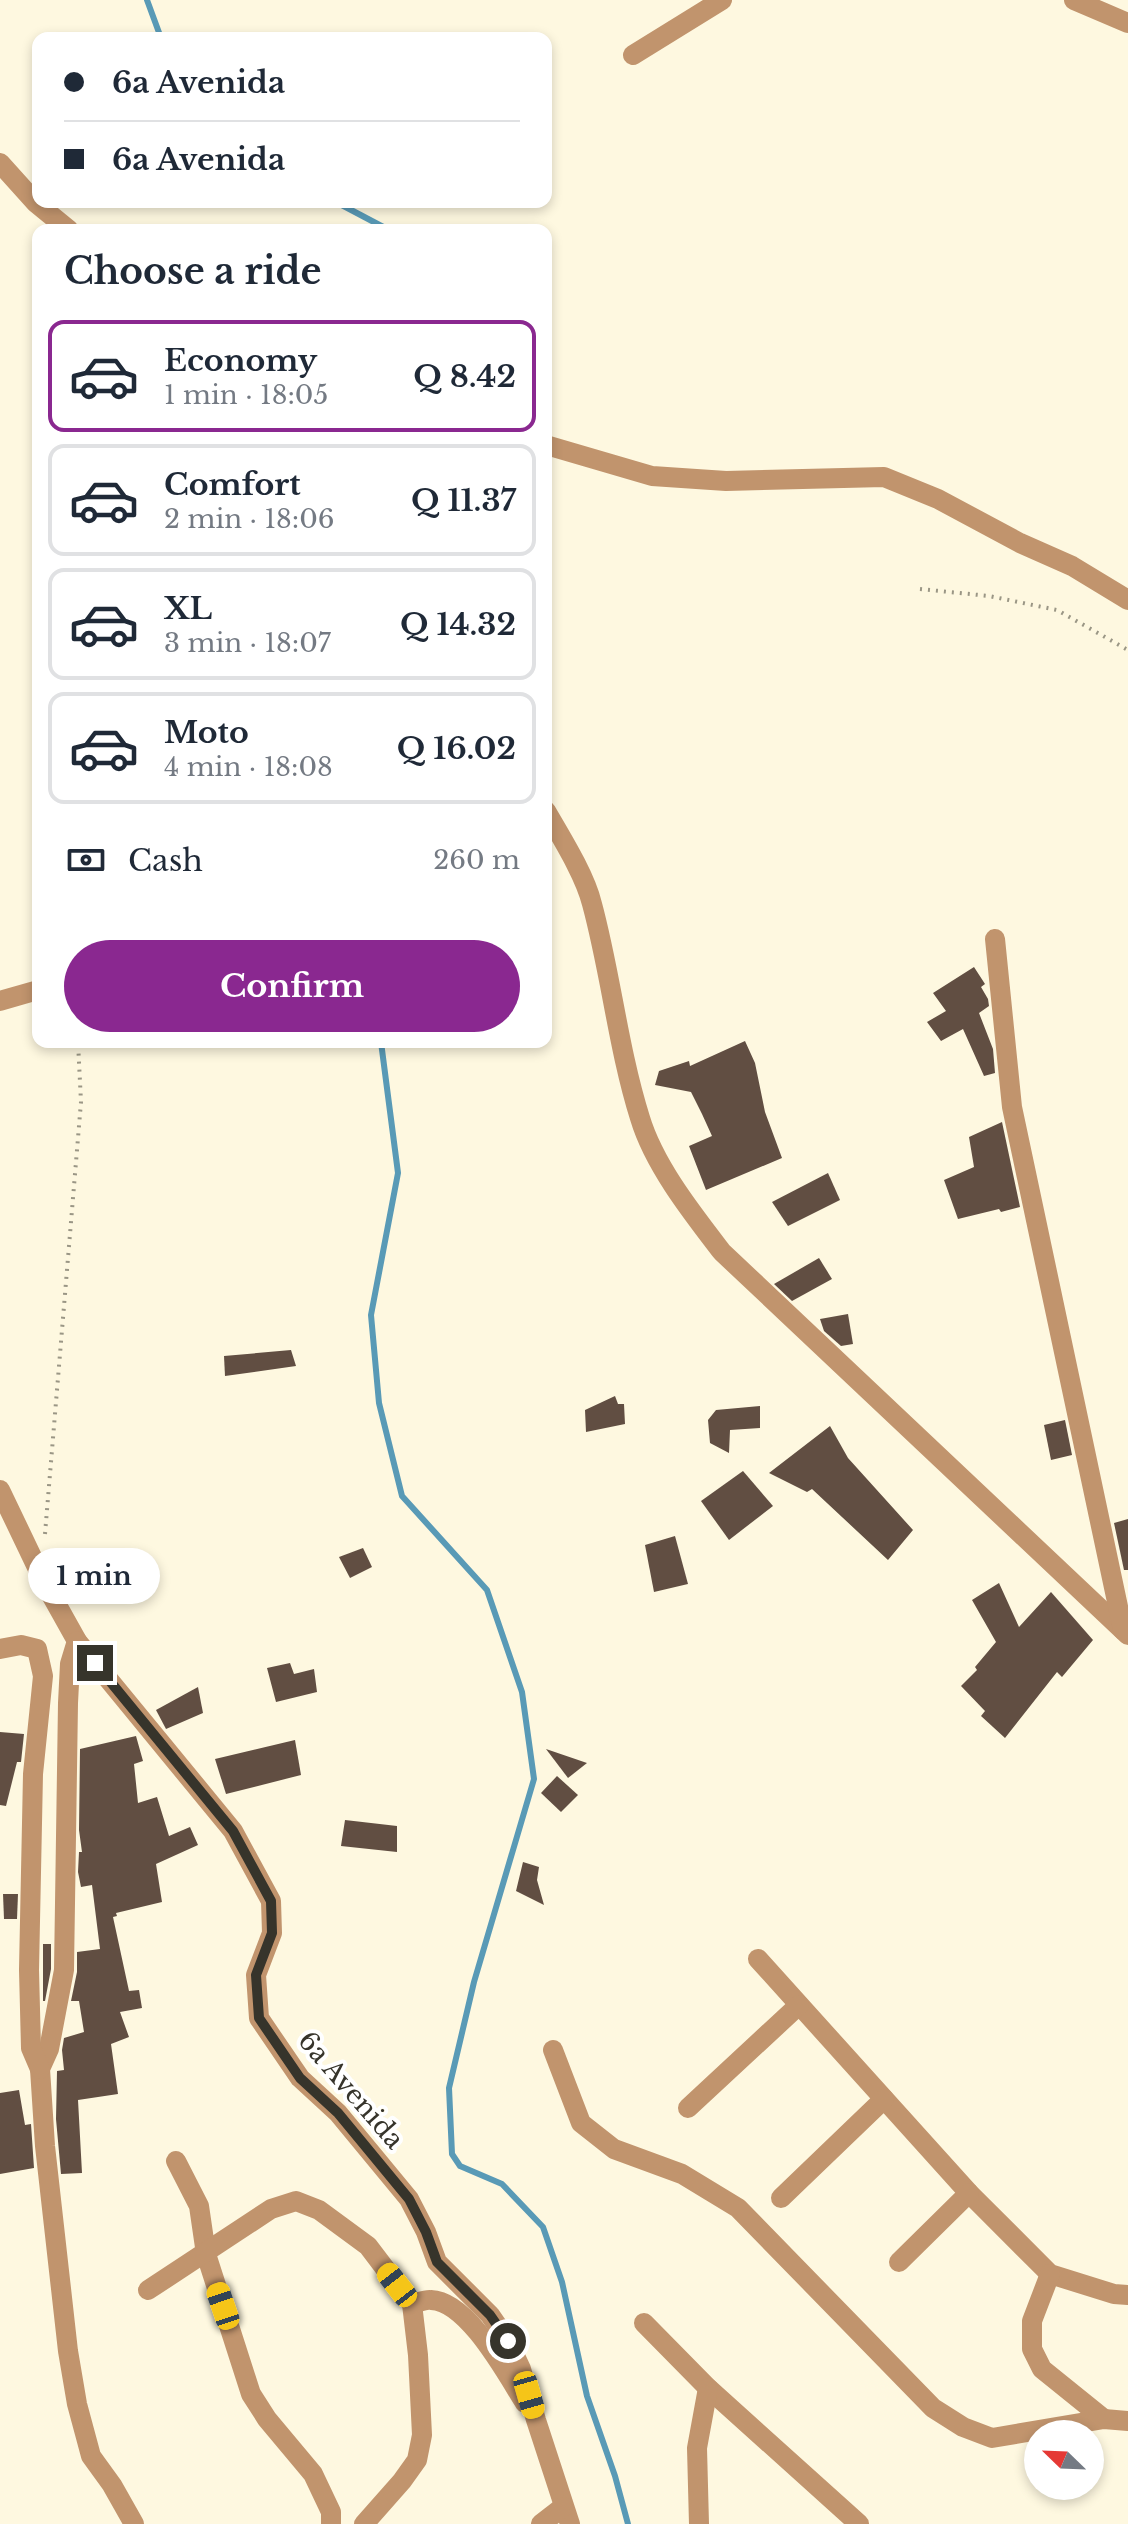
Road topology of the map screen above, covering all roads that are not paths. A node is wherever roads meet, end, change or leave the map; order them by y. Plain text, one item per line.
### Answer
1 (722, 0) edge
2 (1074, 0) edge
3 (1128, 23) edge
4 (633, 55) dead end
5 (0, 163) edge
6 (32, 199) edge
7 (42, 208) edge
8 (62, 224) edge
9 (552, 447) edge
10 (1128, 600) edge
11 (552, 822) edge
12 (995, 939) dead end
13 (32, 992) edge
14 (0, 1001) edge
15 (0, 1490) edge
16 (1126, 1633) edge
17 (77, 1641) junction
18 (0, 1649) edge
19 (70, 1664) junction
20 (43, 1676) junction
21 (758, 1959) dead end
22 (799, 2005) junction
23 (553, 2050) dead end
24 (40, 2069) junction
25 (884, 2099) junction
26 (688, 2108) dead end
27 (176, 2161) dead end
28 (969, 2193) junction
29 (781, 2198) dead end
30 (206, 2254) junction
31 (899, 2262) dead end
32 (1050, 2274) junction
33 (148, 2290) dead end
34 (1128, 2295) edge
35 (412, 2304) junction
36 (644, 2323) dead end
37 (708, 2388) junction
38 (1104, 2419) junction
39 (536, 2420) junction
40 (1128, 2421) edge
41 (567, 2516) edge
42 (134, 2524) edge
43 (331, 2524) edge
44 (364, 2524) edge
45 (541, 2524) edge
46 (699, 2524) edge
47 (859, 2524) edge

1 - 4 street
2 - 3 street
5 - 6 street
7 - 8 street
9 - 10 street
11 - 16 street
12 - 16 street
13 - 14 street
15 - 17 street, 6a Avenida
17 - 19 street
17 - 39 street, 6a Avenida
18 - 20 street
19 - 20 street
19 - 24 street
20 - 24 street
21 - 22 street
22 - 25 street
22 - 26 street
23 - 38 street
24 - 42 street
25 - 28 street
25 - 29 street
27 - 30 street
28 - 31 street
28 - 32 street
30 - 33 street
30 - 35 street
30 - 43 street
32 - 34 street
32 - 38 street
35 - 39 street
35 - 44 street
36 - 37 street
37 - 46 street
37 - 47 street
38 - 40 street
39 - 41 street, 6a Avenida
41 - 45 street

